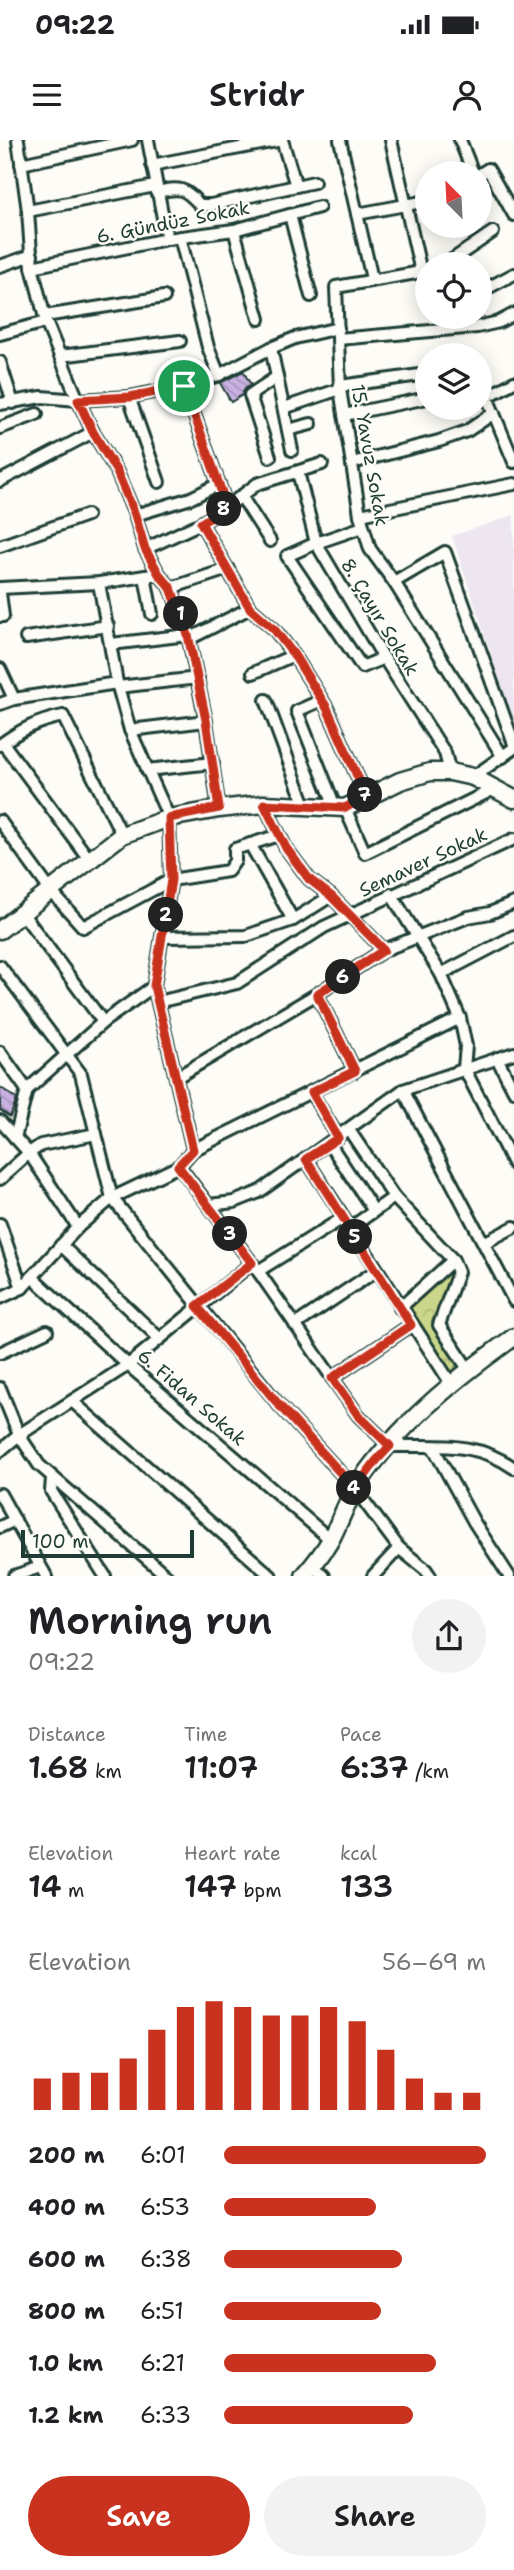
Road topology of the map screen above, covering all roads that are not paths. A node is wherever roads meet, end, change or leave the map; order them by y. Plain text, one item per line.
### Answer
1 (18, 140) edge
2 (132, 140) edge
3 (148, 140) edge
4 (282, 140) edge
5 (340, 140) edge
6 (391, 140) edge
7 (460, 140) edge
8 (468, 161) edge
9 (21, 164) junction
10 (152, 165) junction
11 (314, 182) dead end
12 (492, 183) edge
13 (296, 186) junction
14 (156, 189) junction
15 (415, 204) edge
16 (406, 206) junction
17 (319, 207) dead end
18 (28, 211) junction
19 (357, 214) junction
20 (290, 215) junction
21 (514, 215) edge
22 (233, 230) junction
23 (493, 232) dead end
24 (180, 237) junction
25 (167, 239) junction
26 (419, 252) edge
27 (466, 252) edge
28 (32, 261) junction
29 (0, 266) edge
30 (415, 272) edge
31 (514, 274) edge
32 (372, 279) junction
33 (492, 286) edge
34 (311, 296) dead end
35 (164, 297) dead end
36 (514, 314) edge
37 (46, 319) junction
38 (259, 319) dead end
39 (338, 333) junction
40 (0, 334) edge
41 (180, 341) dead end
42 (271, 348) junction
43 (60, 356) junction
44 (0, 362) edge
45 (219, 375) junction
46 (415, 376) edge
47 (277, 377) junction
48 (514, 382) edge
49 (184, 386) junction
50 (340, 388) junction
51 (130, 397) junction
52 (78, 400) junction
53 (415, 400) edge
54 (13, 403) junction
55 (0, 404) edge
56 (284, 408) junction
57 (494, 413) junction
58 (37, 414) dead end
59 (344, 415) junction
60 (311, 424) dead end
61 (0, 428) edge
62 (288, 430) junction
63 (93, 432) junction
64 (292, 450) dead end
65 (512, 450) edge
66 (270, 457) dead end
67 (352, 463) junction
68 (514, 463) edge
69 (322, 464) dead end
70 (298, 472) junction
71 (0, 481) edge
72 (159, 482) dead end
73 (219, 484) junction
74 (514, 484) edge
75 (241, 496) junction
76 (227, 507) junction
77 (87, 514) dead end
78 (135, 515) junction
79 (360, 515) junction
80 (201, 523) junction
81 (363, 527) junction
82 (270, 541) dead end
83 (316, 543) junction
84 (0, 546) edge
85 (145, 549) junction
86 (228, 569) junction
87 (159, 574) junction
88 (145, 576) junction
89 (394, 582) junction
90 (99, 583) junction
91 (0, 588) edge
92 (171, 588) junction
93 (0, 593) edge
94 (250, 608) junction
95 (152, 614) dead end
96 (1, 616) edge
97 (108, 626) junction
98 (189, 637) junction
99 (26, 638) dead end
100 (111, 644) junction
101 (294, 655) junction
102 (384, 658) junction
103 (0, 669) edge
104 (253, 673) dead end
105 (198, 678) junction
106 (118, 685) junction
107 (14, 699) junction
108 (266, 700) dead end
109 (322, 700) junction
110 (0, 704) edge
111 (206, 720) junction
112 (130, 730) junction
113 (1, 744) edge
114 (514, 746) edge
115 (503, 757) junction
116 (212, 763) junction
117 (147, 771) junction
118 (450, 772) junction
119 (473, 777) junction
120 (496, 788) junction
121 (366, 796) junction
122 (514, 799) edge
123 (264, 804) junction
124 (219, 808) junction
125 (306, 808) junction
126 (341, 808) junction
127 (169, 818) junction
128 (0, 821) edge
129 (122, 835) junction
130 (279, 835) junction
131 (514, 839) edge
132 (250, 844) junction
133 (89, 859) junction
134 (171, 880) junction
135 (50, 890) junction
136 (391, 894) junction
137 (331, 896) junction
138 (514, 903) edge
139 (23, 914) junction
140 (351, 915) junction
141 (293, 920) junction
142 (1, 928) edge
143 (418, 936) junction
144 (514, 936) edge
145 (163, 937) junction
146 (384, 950) junction
147 (0, 966) edge
148 (441, 974) junction
149 (154, 986) junction
150 (317, 994) junction
151 (158, 1002) junction
152 (460, 1018) junction
153 (103, 1021) junction
154 (0, 1052) edge
155 (514, 1053) edge
156 (66, 1055) junction
157 (497, 1058) junction
158 (464, 1068) junction
159 (355, 1071) junction
160 (177, 1077) junction
161 (27, 1090) junction
162 (403, 1090) junction
163 (514, 1091) edge
164 (312, 1092) junction
165 (0, 1121) edge
166 (349, 1130) junction
167 (96, 1134) junction
168 (15, 1138) junction
169 (334, 1140) junction
170 (193, 1150) junction
171 (29, 1153) junction
172 (306, 1159) junction
173 (514, 1165) edge
174 (178, 1166) junction
175 (0, 1179) edge
176 (394, 1197) junction
177 (112, 1198) junction
178 (209, 1205) junction
179 (374, 1210) junction
180 (346, 1223) junction
181 (0, 1224) edge
182 (78, 1227) junction
183 (514, 1227) edge
184 (484, 1243) junction
185 (61, 1245) junction
186 (453, 1260) junction
187 (255, 1267) junction
188 (377, 1270) junction
189 (32, 1277) junction
190 (22, 1288) junction
191 (0, 1298) edge
192 (514, 1301) edge
193 (197, 1306) junction
194 (400, 1308) junction
195 (295, 1325) junction
196 (439, 1325) junction
197 (415, 1330) junction
198 (47, 1331) dead end
199 (514, 1337) edge
200 (159, 1338) junction
201 (0, 1353) edge
202 (128, 1364) junction
203 (468, 1369) junction
204 (332, 1378) junction
205 (452, 1385) junction
206 (0, 1388) edge
207 (72, 1401) junction
208 (19, 1435) junction
209 (390, 1446) junction
210 (433, 1447) junction
211 (0, 1451) edge
212 (514, 1468) edge
213 (52, 1478) junction
214 (355, 1489) junction
215 (0, 1494) edge
216 (15, 1520) junction
217 (0, 1527) edge
218 (331, 1540) junction
219 (399, 1548) junction
220 (43, 1571) edge
221 (313, 1572) edge
222 (14, 1576) edge
223 (105, 1576) edge
224 (167, 1576) edge
225 (271, 1576) edge
226 (373, 1576) edge
227 (430, 1576) edge
228 (509, 1576) edge

1 - 9 street
2 - 9 street
3 - 10 street
4 - 10 street
4 - 13 street
5 - 19 street
6 - 16 street
7 - 8 street
9 - 18 street
10 - 14 street
11 - 13 street
12 - 21 street
13 - 14 street
14 - 18 street
14 - 25 street
15 - 16 street
16 - 19 street
16 - 26 street
17 - 20 street, 6. Gündüz Sokak
18 - 28 street
19 - 32 street
20 - 22 street, 6. Gündüz Sokak
20 - 34 street
22 - 24 street, 6. Gündüz Sokak
22 - 38 street
23 - 27 street
24 - 25 street, 6. Gündüz Sokak
24 - 45 street
25 - 28 street, 6. Gündüz Sokak
28 - 29 street, 6. Gündüz Sokak
28 - 37 street
30 - 32 street
31 - 33 street
32 - 39 street, 15. Yavuz Sokak
35 - 37 street
36 - 39 street
37 - 40 street
37 - 43 street
39 - 42 street
39 - 50 street, 15. Yavuz Sokak
41 - 43 street
42 - 45 street
42 - 47 street
43 - 52 street
44 - 54 street
45 - 49 street
46 - 50 street
47 - 56 street
47 - 66 street
48 - 57 street
49 - 51 street
49 - 73 street
50 - 56 street
50 - 59 street, 15. Yavuz Sokak
51 - 52 street
51 - 72 street
52 - 54 street
52 - 63 street
53 - 59 street
54 - 55 street
56 - 62 street
57 - 65 street
57 - 67 street
58 - 61 street
59 - 67 street, 15. Yavuz Sokak
60 - 62 street
62 - 64 street
63 - 71 street
63 - 78 street
65 - 68 street
67 - 79 street, 15. Yavuz Sokak
69 - 70 street
70 - 75 street
70 - 83 street, 8. Çayır Sokak
73 - 76 street
73 - 78 street
74 - 79 street
75 - 76 street
75 - 82 street
76 - 80 street
77 - 84 street
78 - 85 street
79 - 81 street, 15. Yavuz Sokak
80 - 85 street
80 - 86 street
81 - 83 street
81 - 89 street, 15. Yavuz Sokak
83 - 102 street, 8. Çayır Sokak
83 - 102 street
85 - 87 street
86 - 92 street
86 - 94 street
87 - 88 street
87 - 92 street
88 - 90 street
88 - 95 street
89 - 114 street
89 - 115 street, 15. Yavuz Sokak
90 - 91 street
90 - 97 street
92 - 98 street
93 - 96 street
94 - 98 street
94 - 101 street
97 - 99 street
97 - 100 street
98 - 100 street
98 - 105 street
100 - 106 street
101 - 104 street
101 - 109 street
102 - 118 street, 8. Çayır Sokak
103 - 107 street
105 - 106 street
105 - 111 street
106 - 107 street
106 - 112 street
107 - 110 street
108 - 125 street
109 - 121 street
109 - 126 street
111 - 112 street
111 - 116 street
112 - 117 street
113 - 129 street
113 - 133 street
114 - 115 street
115 - 119 street
116 - 117 street
116 - 124 street
117 - 127 street
118 - 119 main road
118 - 121 main road
119 - 120 main road
120 - 122 main road
120 - 126 street
121 - 126 main road
123 - 124 main road
123 - 125 main road
123 - 130 street
124 - 127 main road
125 - 126 main road
127 - 129 main road
127 - 134 street
128 - 135 street
129 - 133 main road
130 - 132 street
130 - 137 street
131 - 136 street, Semaver Sokak
132 - 134 street
132 - 141 street
133 - 135 main road
134 - 135 street
134 - 145 street
135 - 139 main road
136 - 140 street, Semaver Sokak
136 - 143 street
137 - 140 street
137 - 141 street
138 - 143 street
139 - 142 main road
139 - 153 street
140 - 146 street
140 - 151 street, Semaver Sokak
141 - 145 street
143 - 146 street
143 - 148 street
144 - 148 street
145 - 149 street
146 - 150 street
147 - 156 street
148 - 152 street
149 - 151 street
149 - 153 street
150 - 159 street
150 - 160 street
151 - 160 street
152 - 158 street
152 - 159 street
153 - 156 street
154 - 161 street
155 - 157 street
156 - 161 street
156 - 167 street
157 - 158 street
157 - 163 street
158 - 162 street
158 - 173 street
159 - 164 street
160 - 170 street
161 - 168 street
162 - 166 street
162 - 184 street
164 - 169 street
164 - 170 street
165 - 168 street
166 - 169 street
166 - 176 street
167 - 171 street
167 - 177 street
168 - 171 street
169 - 172 street
169 - 179 street
170 - 174 street
171 - 175 street
171 - 182 street
172 - 178 street
172 - 180 street
174 - 177 street
174 - 178 street
176 - 179 street
176 - 186 street
177 - 182 street
177 - 193 street
178 - 187 street
179 - 180 street
180 - 187 street
180 - 188 street
181 - 190 street
182 - 185 street
183 - 184 street
184 - 192 street
185 - 189 street
185 - 200 street
186 - 194 street
186 - 196 street
187 - 193 street
187 - 195 street
188 - 194 street
188 - 195 street
189 - 190 street
189 - 202 street, 6. Fidan Sokak
190 - 191 street
193 - 200 street
193 - 214 street
194 - 197 street
195 - 204 street
196 - 197 street
196 - 203 street
197 - 204 street
197 - 205 street
198 - 201 street
199 - 203 main road
200 - 202 street
202 - 207 street
202 - 218 street, 6. Fidan Sokak
203 - 205 main road
204 - 209 street
205 - 209 main road
206 - 208 street
207 - 208 street
207 - 225 street
208 - 211 street
208 - 213 street
209 - 210 street
209 - 214 main road
210 - 212 street
210 - 228 street
213 - 223 street
213 - 224 street
214 - 218 main road
214 - 219 street
215 - 216 street
216 - 217 street
216 - 220 street
218 - 221 main road
219 - 226 street
219 - 227 street
220 - 222 street

